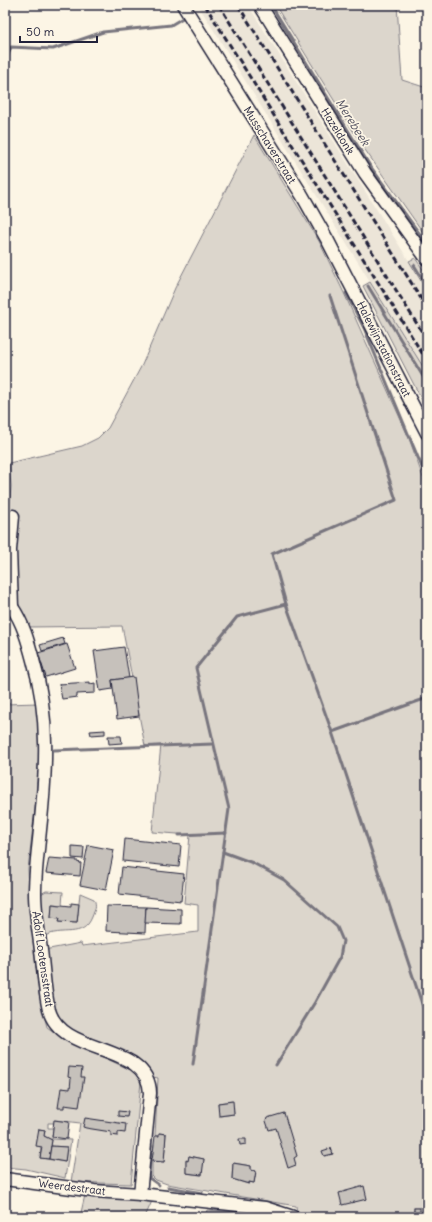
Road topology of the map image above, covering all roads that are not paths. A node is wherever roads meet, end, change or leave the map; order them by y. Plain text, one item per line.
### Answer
1 (183, 5) edge
2 (260, 5) edge
3 (425, 256) edge
4 (352, 287) joint
5 (427, 433) edge
6 (13, 516) dead end
7 (8, 608) edge
8 (5, 1179) edge
9 (140, 1194) junction
10 (293, 1217) edge

1 - 4 street, Musschaverstraat
2 - 3 street, Hazeldonk
4 - 5 street, Halewijnstationstraat
6 - 7 street
7 - 9 street, Adolf Lootensstraat
8 - 9 street, Weerdestraat
9 - 10 street

